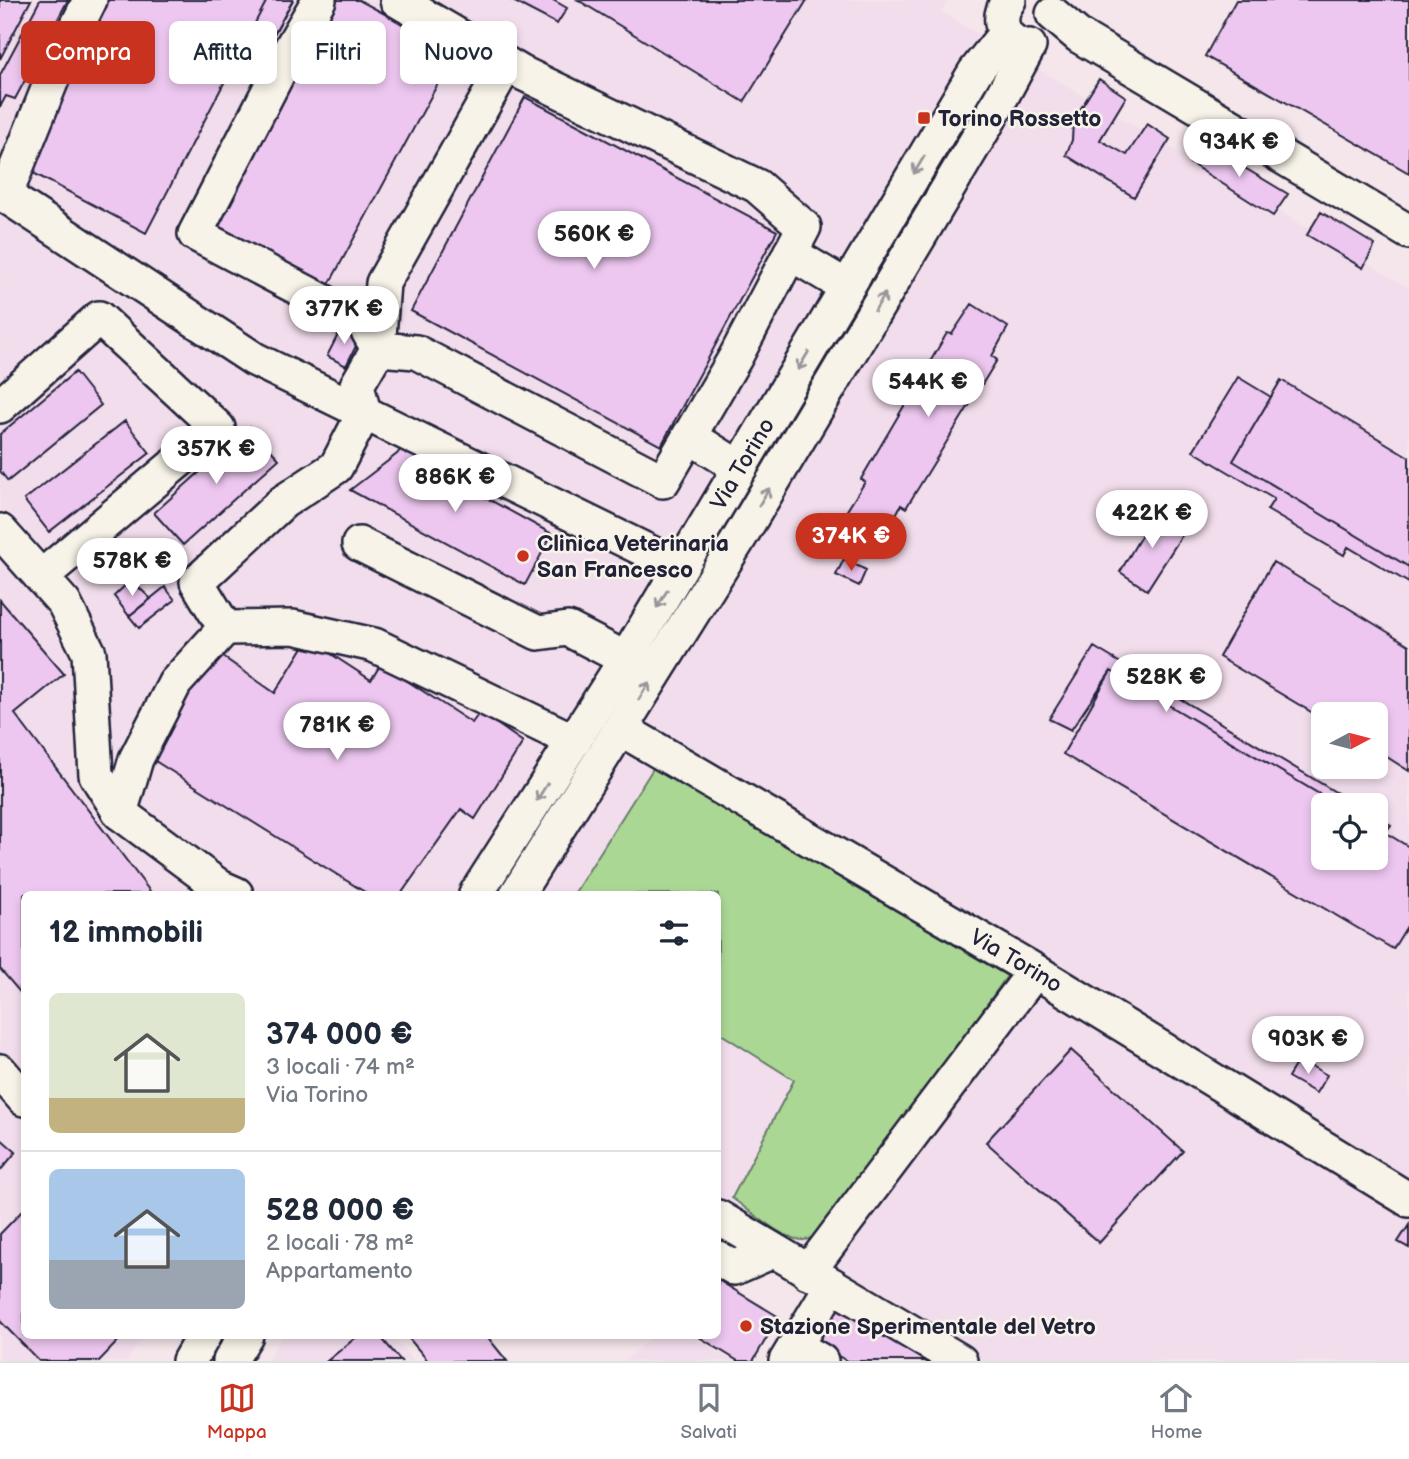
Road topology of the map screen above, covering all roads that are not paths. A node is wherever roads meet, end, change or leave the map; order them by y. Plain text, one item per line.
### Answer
1 (90, 0) edge
2 (319, 0) edge
3 (397, 0) edge
4 (985, 0) edge
5 (1009, 0) edge
6 (432, 21) edge
7 (1046, 21) edge
8 (517, 70) edge
9 (495, 84) edge
10 (2, 194) edge
11 (1409, 232) edge
12 (790, 253) junction
13 (847, 287) junction
14 (378, 349) junction
15 (0, 407) edge
16 (365, 413) junction
17 (690, 436) junction
18 (740, 468) junction
19 (0, 531) edge
20 (359, 544) dead end
21 (680, 567) junction
22 (41, 578) junction
23 (225, 628) junction
24 (626, 659) junction
25 (621, 729) junction
26 (574, 741) junction
27 (120, 813) junction
28 (229, 891) edge
29 (479, 891) edge
30 (519, 891) edge
31 (1035, 971) junction
32 (0, 1071) edge
33 (21, 1095) edge
34 (1409, 1200) edge
35 (721, 1219) edge
36 (773, 1251) junction
37 (721, 1260) edge
38 (820, 1279) junction
39 (181, 1339) edge
40 (202, 1339) edge
41 (244, 1339) edge
42 (801, 1356) edge
43 (190, 1361) edge
44 (230, 1361) edge
45 (960, 1361) edge

1 - 10 street
2 - 14 street
3 - 6 street
4 - 5 street
5 - 7 street
7 - 11 street
7 -> 13 street, Via Torino
25 -> 7 street, Via Torino
8 - 12 street
9 - 14 street
10 - 16 street
12 - 13 street
12 - 17 street
13 -> 18 street, Via Torino
14 - 16 street
14 - 17 street
15 - 22 street
16 - 21 street
16 - 23 street
17 - 18 street
18 - 21 street, Via Torino
19 - 22 street
20 - 24 street
21 -> 24 street, Via Torino
22 - 27 street
23 - 26 street
23 - 27 street
24 - 26 street, Via Torino
25 - 30 street, Via Torino
25 - 31 street, Via Torino
26 -> 29 street, Via Torino
27 - 28 street
31 - 34 street, Via Torino
31 - 38 street
32 - 33 street
35 - 36 street
36 - 37 street
36 - 38 street
38 - 42 street
38 - 45 street
39 - 43 street
40 - 43 street
41 - 44 street

